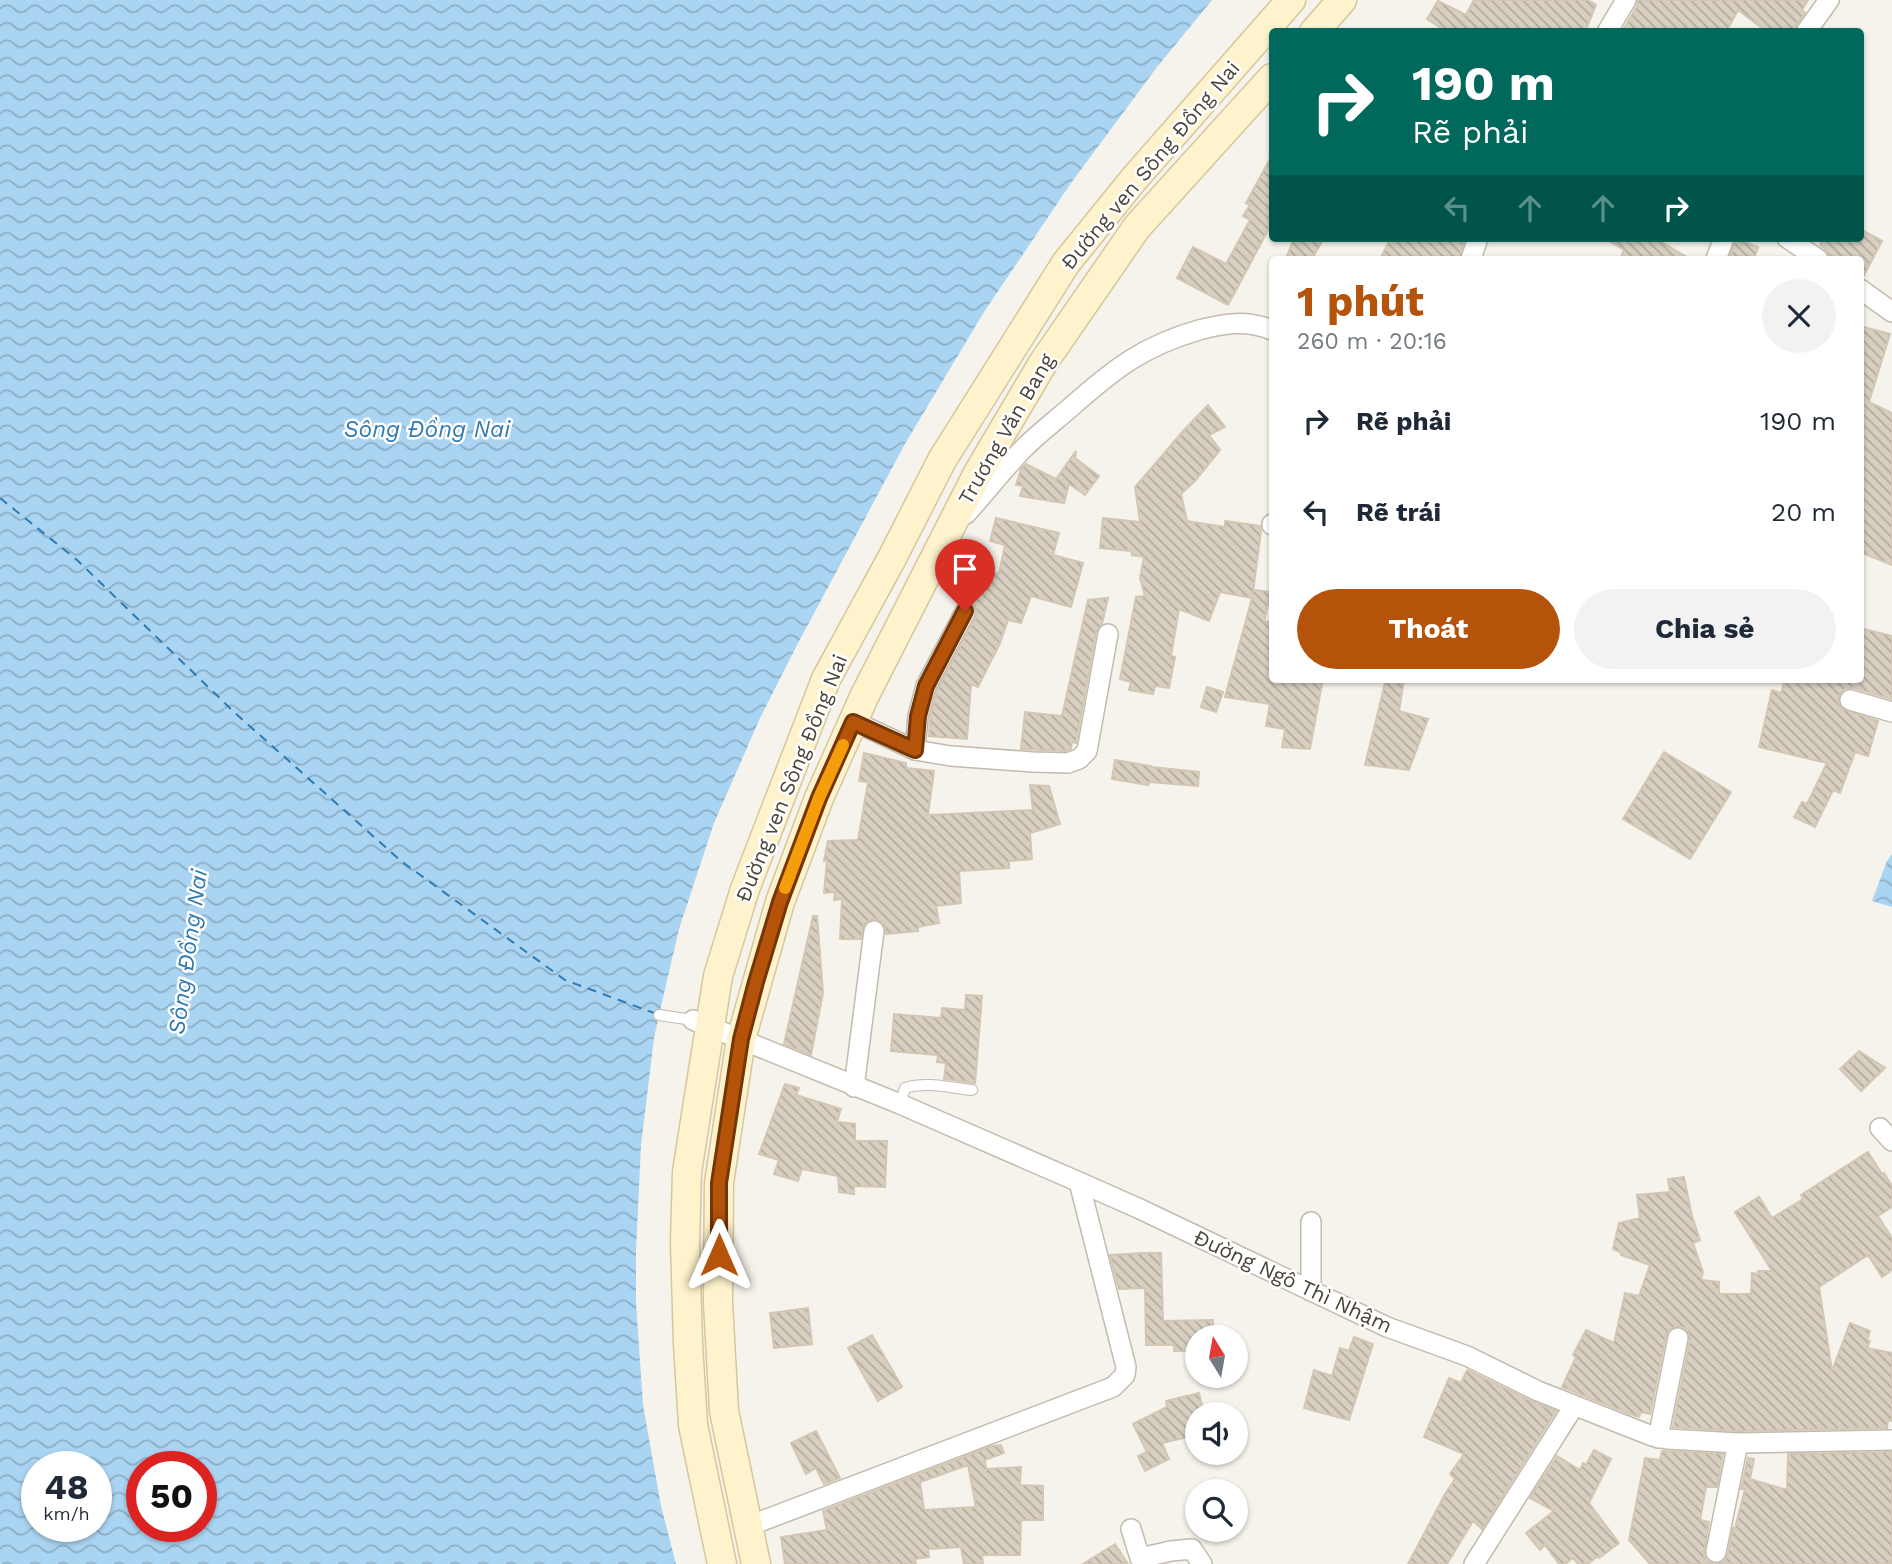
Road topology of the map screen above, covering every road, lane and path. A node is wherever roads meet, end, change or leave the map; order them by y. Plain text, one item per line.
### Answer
1 (1291, 0) edge
2 (1342, 0) edge
3 (1626, 0) edge
4 (1829, 0) edge
5 (1318, 28) edge
6 (1609, 28) edge
7 (1809, 28) edge
8 (1269, 81) edge
9 (1793, 242) edge
10 (1814, 256) edge
11 (1864, 292) edge
12 (1892, 312) edge
13 (1269, 329) edge
14 (946, 537) junction
15 (965, 611) dead end
16 (1108, 634) dead end
17 (1850, 700) dead end
18 (1892, 712) edge
19 (853, 722) junction
20 (915, 750) junction
21 (874, 931) dead end
22 (659, 1015) dead end
23 (706, 1025) junction
24 (741, 1039) junction
25 (854, 1087) junction
26 (972, 1090) dead end
27 (900, 1104) junction
28 (1079, 1182) junction
29 (1311, 1222) dead end
30 (1311, 1291) junction
31 (1678, 1338) dead end
32 (1574, 1406) junction
33 (1658, 1438) junction
34 (1892, 1440) edge
35 (1738, 1443) junction
36 (754, 1524) dead end
37 (1131, 1529) dead end
38 (1716, 1552) dead end
39 (722, 1564) edge
40 (756, 1564) edge
41 (1202, 1564) edge
42 (1474, 1564) edge

1 - 23 main road, Đường ven Sông Đồng Nai
2 - 5 main road
3 - 6 street
4 - 7 street
8 - 14 main road, Trương Văn Bang
9 - 10 street
11 - 12 street
13 - 14 street
14 - 19 main road, Trương Văn Bang
15 - 20 street
16 - 20 street
17 - 18 street
19 - 20 street
19 - 24 main road, Trương Văn Bang
21 - 25 street
22 - 23 lane
23 - 24 street, Đường Ngô Thì Nhậm
23 - 39 main road, Đường ven Sông Đồng Nai
24 - 25 street, Đường Ngô Thì Nhậm
24 - 40 main road, Trương Văn Bang
25 - 27 street, Đường Ngô Thì Nhậm
26 - 27 lane
27 - 28 street, Đường Ngô Thì Nhậm
28 - 30 street, Đường Ngô Thì Nhậm
28 - 36 street
29 - 30 street
30 - 32 street, Đường Ngô Thì Nhậm
31 - 33 street
32 - 33 street, Đường Ngô Thì Nhậm
32 - 42 street
33 - 35 street, Đường Ngô Thì Nhậm
34 - 35 street, Đường Ngô Thì Nhậm
35 - 38 street
37 - 41 street

